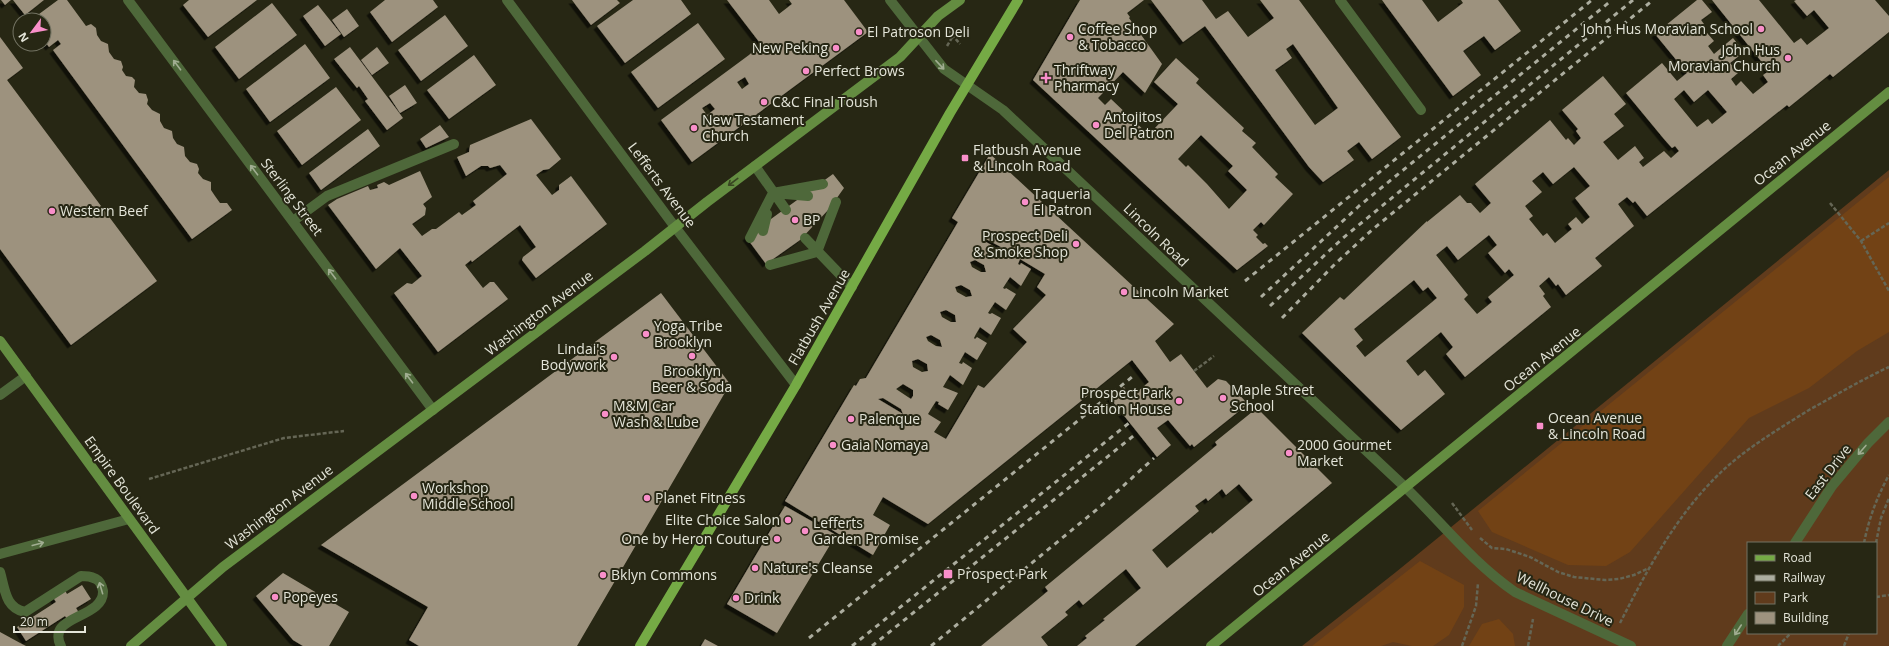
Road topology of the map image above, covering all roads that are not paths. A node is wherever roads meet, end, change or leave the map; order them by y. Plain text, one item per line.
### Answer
1 (128, 0) edge
2 (507, 0) edge
3 (890, 0) edge
4 (960, 0) edge
5 (1018, 0) edge
6 (1340, 0) edge
7 (918, 38) junction
8 (968, 86) junction
9 (1889, 92) edge
10 (1421, 110) dead end
11 (454, 144) dead end
12 (755, 166) junction
13 (823, 184) dead end
14 (773, 193) junction
15 (808, 196) dead end
16 (836, 202) dead end
17 (786, 210) dead end
18 (822, 217) dead end
19 (293, 221) junction
20 (675, 227) junction
21 (763, 231) dead end
22 (750, 238) dead end
23 (804, 238) dead end
24 (817, 252) junction
25 (782, 256) dead end
26 (770, 265) dead end
27 (852, 287) junction
28 (0, 341) edge
29 (26, 376) junction
30 (796, 385) junction
31 (0, 395) edge
32 (433, 410) junction
33 (1889, 422) edge
34 (1406, 488) junction
35 (129, 519) junction
36 (1796, 542) edge
37 (0, 554) edge
38 (0, 572) edge
39 (186, 597) junction
40 (1747, 616) edge
41 (60, 646) edge
42 (131, 646) edge
43 (222, 646) edge
44 (640, 646) edge
45 (1211, 646) edge
46 (1631, 646) edge
47 (1727, 646) edge

19 -> 1 street, Sterling Street
2 - 20 street, Lefferts Avenue
3 - 7 street, Lincoln Road
4 - 7 main road, Washington Avenue
5 - 8 main road, Flatbush Avenue
6 - 10 street
7 -> 8 street, Lincoln Road
7 - 12 main road, Washington Avenue
8 - 27 main road, Flatbush Avenue
8 - 34 street, Lincoln Road
9 - 34 main road, Ocean Avenue
11 - 19 street
12 - 14 street
12 -> 20 main road, Washington Avenue
13 - 14 street
14 - 15 street
14 - 17 street
14 - 21 street
14 - 22 street
16 - 24 street
18 - 24 street
32 -> 19 street, Sterling Street
20 - 30 street, Lefferts Avenue
20 - 32 main road, Washington Avenue
23 - 24 street
24 - 25 street
24 - 26 street
24 - 27 street
27 - 30 main road, Flatbush Avenue
28 - 29 main road, Empire Boulevard
29 - 31 street
29 - 35 main road, Empire Boulevard
30 - 44 main road, Flatbush Avenue
32 - 39 main road, Washington Avenue
33 -> 36 street, East Drive
34 - 45 main road, Ocean Avenue
34 - 46 street, Wellhouse Drive
37 -> 35 street
35 - 39 main road, Empire Boulevard
41 -> 38 street
39 - 42 main road, Washington Avenue
39 - 43 main road, Empire Boulevard
40 -> 47 street

